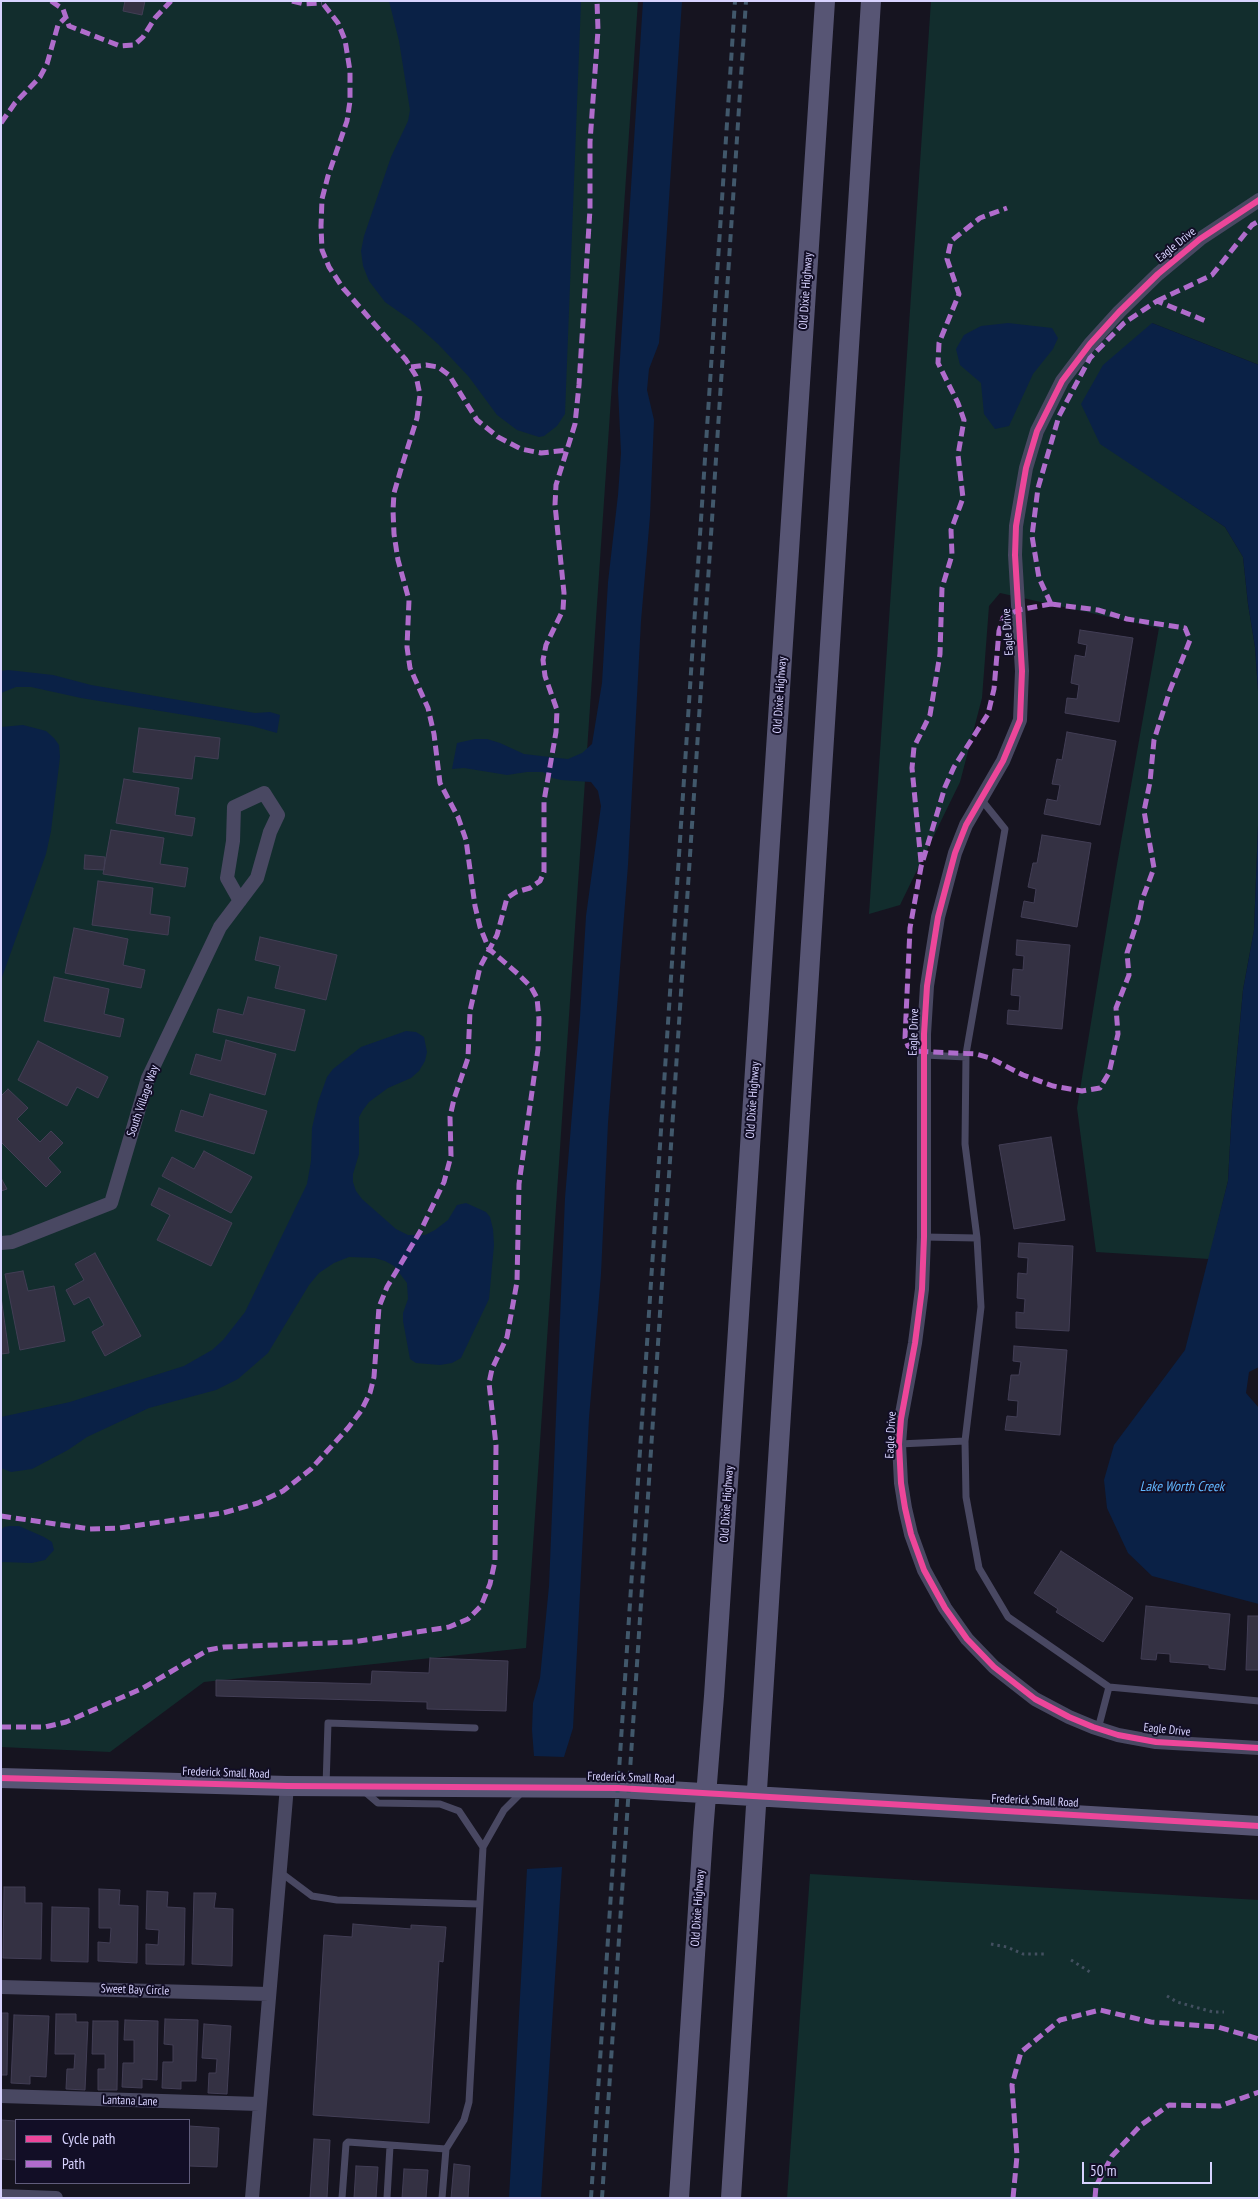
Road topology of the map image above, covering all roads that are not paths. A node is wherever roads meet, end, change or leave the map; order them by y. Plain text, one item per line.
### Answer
1 (825, 1) edge
2 (871, 1) edge
3 (1259, 200) edge
4 (980, 798) junction
5 (240, 900) junction
6 (924, 1056) junction
7 (966, 1058) junction
8 (924, 1237) junction
9 (977, 1238) junction
10 (1, 1243) edge
11 (965, 1441) junction
12 (899, 1444) junction
13 (1108, 1687) junction
14 (1259, 1701) edge
15 (476, 1728) dead end
16 (1098, 1729) junction
17 (1259, 1748) edge
18 (1, 1778) edge
19 (287, 1786) junction
20 (326, 1786) junction
21 (359, 1786) junction
22 (528, 1787) junction
23 (706, 1794) junction
24 (757, 1795) junction
25 (1259, 1826) edge
26 (484, 1847) junction
27 (280, 1872) junction
28 (479, 1904) junction
29 (1, 1987) edge
30 (269, 1994) junction
31 (1, 2096) edge
32 (259, 2104) junction
33 (390, 2146) junction
34 (446, 2149) junction
35 (1, 2196) edge
36 (42, 2198) edge
37 (56, 2198) edge
38 (252, 2198) edge
39 (342, 2198) edge
40 (387, 2198) edge
41 (442, 2198) edge
42 (679, 2198) edge
43 (731, 2198) edge

1 - 23 main road, Old Dixie Highway
2 - 24 main road
3 - 4 street, Eagle Drive
4 - 6 street, Eagle Drive
4 - 7 lane
5 - 5 street, South Village Way
5 - 10 street, South Village Way
6 - 7 lane
6 - 8 street, Eagle Drive
7 - 9 lane
8 - 9 lane
8 - 12 street, Eagle Drive
9 - 11 lane
11 - 12 lane
11 - 13 lane
12 - 16 street, Eagle Drive
13 - 14 lane
13 - 16 lane
15 - 20 lane
16 - 17 street, Eagle Drive
18 - 19 main road, Frederick Small Road
19 - 20 main road, Frederick Small Road
19 - 27 street
20 - 21 main road, Frederick Small Road
21 - 22 main road, Frederick Small Road
21 - 26 lane
22 - 23 main road, Frederick Small Road
22 - 26 lane
23 - 24 main road, Frederick Small Road
23 - 42 main road, Old Dixie Highway
24 - 25 main road, Frederick Small Road
24 - 43 main road
26 - 28 lane
27 - 28 lane
27 - 30 street
28 - 34 lane
29 - 30 street, Sweet Bay Circle
30 - 32 street
31 - 32 street, Lantana Lane
32 - 38 street
33 - 34 lane
33 - 39 lane
33 - 40 lane
34 - 41 lane
35 - 36 street
36 - 37 street

